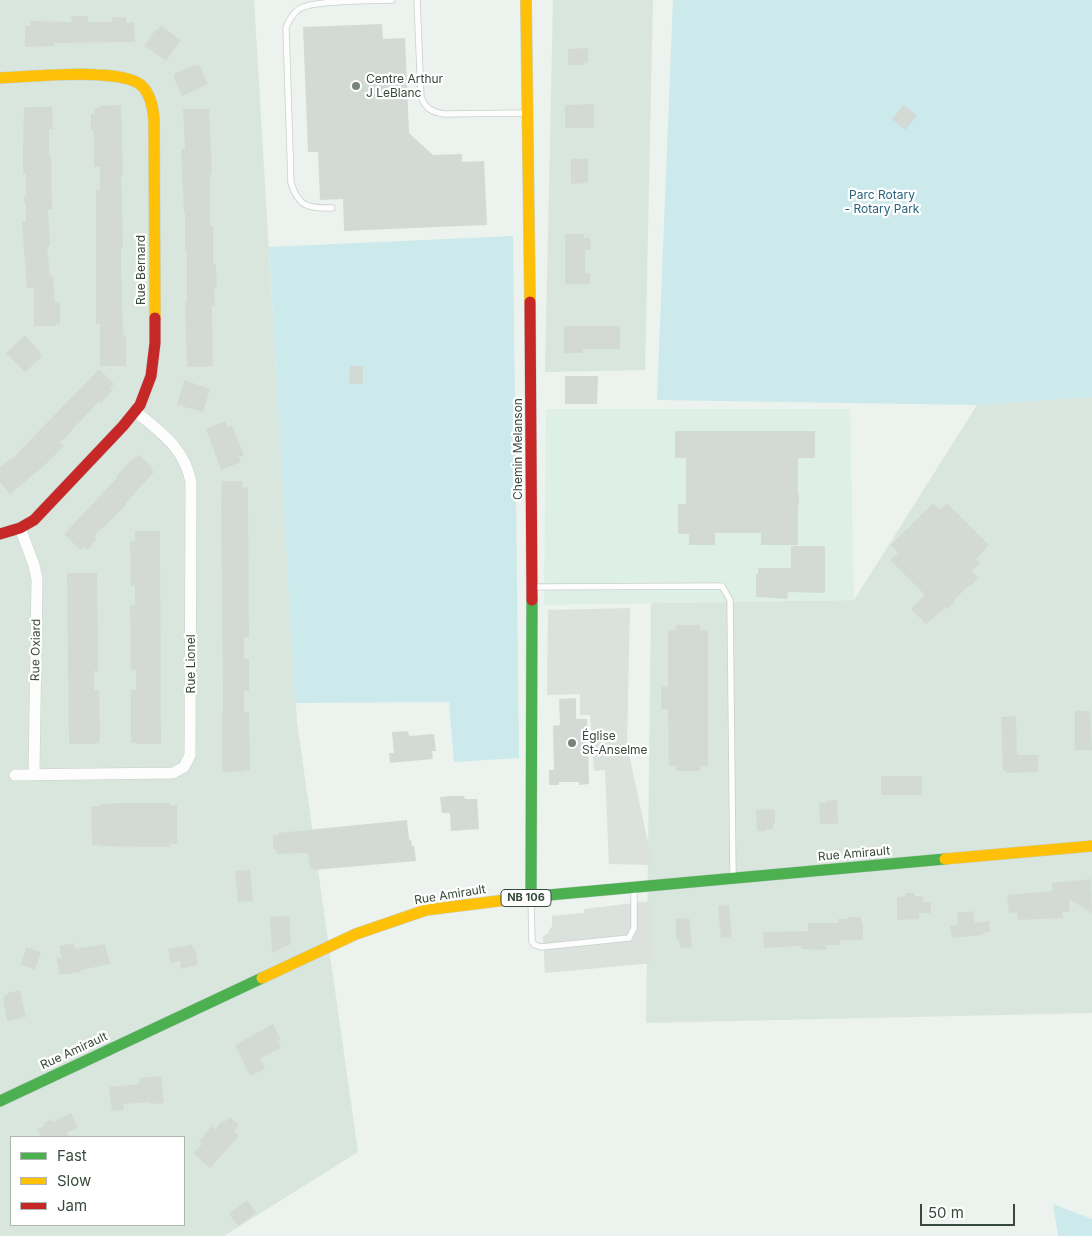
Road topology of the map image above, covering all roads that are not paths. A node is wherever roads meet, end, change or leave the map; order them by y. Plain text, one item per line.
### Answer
1 (392, 0) edge
2 (417, 0) edge
3 (526, 0) edge
4 (0, 78) edge
5 (528, 113) junction
6 (332, 208) dead end
7 (135, 411) junction
8 (20, 528) junction
9 (0, 534) edge
10 (532, 587) junction
11 (34, 774) junction
12 (16, 775) dead end
13 (1092, 846) edge
14 (733, 878) junction
15 (634, 887) junction
16 (531, 897) junction
17 (0, 1101) edge

1 - 6 lane
2 - 5 lane
3 - 5 street, Chemin Melanson
4 - 7 street, Rue Bernard
5 - 10 street, Chemin Melanson
7 - 8 street, Rue Bernard
7 - 11 street, Rue Lionel
8 - 9 street, Rue Bernard
8 - 11 street, Rue Oxiard
10 - 14 lane
10 - 16 street, Chemin Melanson
11 - 12 street, Rue Lionel
13 - 14 street, Rue Amirault / NB 106
14 - 15 street, Rue Amirault / NB 106
15 - 16 street, Rue Amirault / NB 106
15 - 16 lane
16 - 17 street, Rue Amirault / NB 106

